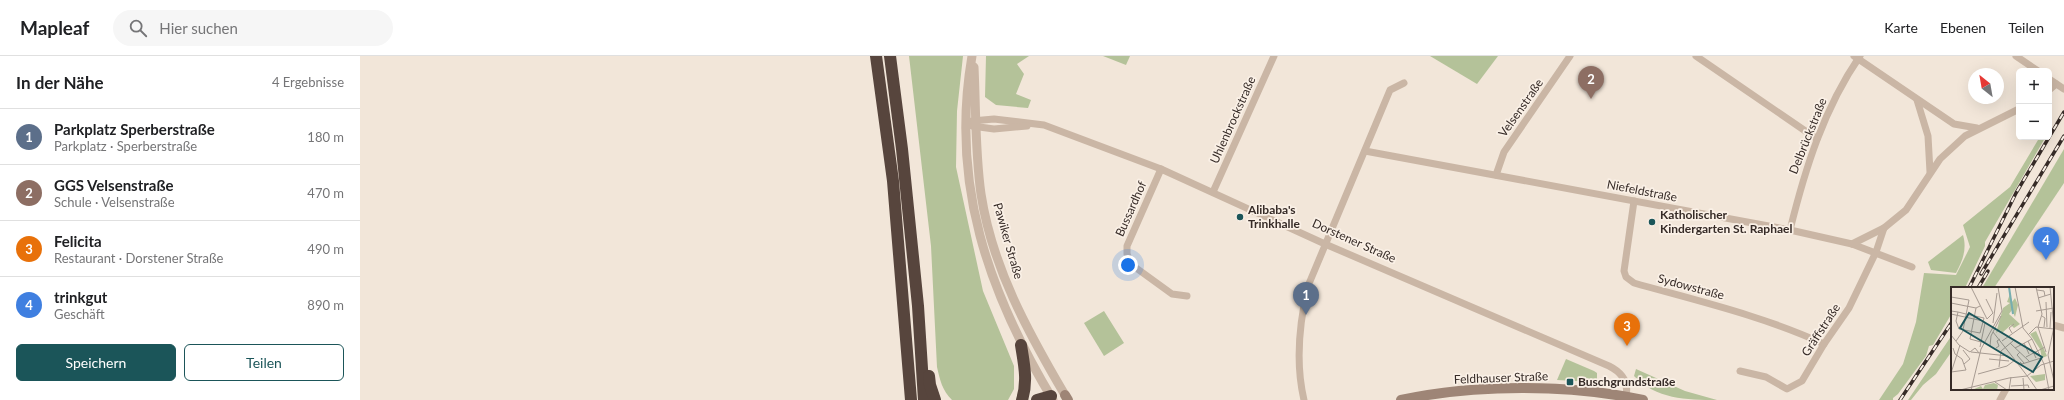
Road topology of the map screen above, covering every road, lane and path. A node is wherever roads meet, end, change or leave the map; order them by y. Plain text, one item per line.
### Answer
1 (876, 56) edge
2 (890, 56) edge
3 (973, 56) edge
4 (1274, 56) edge
5 (1570, 56) edge
6 (1696, 56) edge
7 (2016, 56) edge
8 (1858, 57) edge
9 (2034, 68) edge
10 (2052, 81) edge
11 (1404, 83) dead end
12 (2056, 84) junction
13 (2052, 87) edge
14 (2064, 89) edge
15 (1917, 100) junction
16 (2016, 110) edge
17 (966, 123) junction
18 (976, 123) junction
19 (1977, 128) junction
20 (1817, 139) junction
21 (1365, 151) junction
22 (1161, 170) junction
23 (1930, 172) junction
24 (1496, 175) junction
25 (1213, 192) junction
26 (1634, 201) junction
27 (1884, 228) junction
28 (1790, 230) junction
29 (1326, 244) junction
30 (1852, 244) junction
31 (1876, 252) junction
32 (1912, 267) dead end
33 (1187, 296) dead end
34 (918, 306) junction
35 (2054, 325) edge
36 (2064, 328) edge
37 (1824, 344) junction
38 (1021, 345) junction
39 (908, 370) junction
40 (1740, 370) dead end
41 (2005, 390) edge
42 (1060, 398) edge
43 (1626, 398) edge
44 (906, 400) edge
45 (911, 400) edge
46 (924, 400) edge
47 (935, 400) edge
48 (1022, 400) edge
49 (1037, 400) edge
50 (1304, 400) edge
51 (1401, 400) edge
52 (1643, 400) edge
53 (2000, 400) edge

1 - 39 highway
2 - 34 highway
3 - 17 street, Pawiker Straße
3 - 18 street, Pawiker Straße
4 - 25 street, Uhlenbrockstraße
5 - 24 street, Velsenstraße
6 - 20 street
7 - 9 street
8 - 15 street
8 - 20 street, Delbrückstraße
10 - 12 street
11 - 21 street
12 - 13 street
12 - 14 street
15 - 19 street
15 - 23 street
16 - 19 street
17 - 18 street, Dorstener Straße
17 - 38 street, Pawiker Straße
18 - 22 street, Dorstener Straße
18 - 42 street, Pawiker Straße
19 - 23 street
20 - 28 street, Delbrückstraße
21 - 24 street, Niefeldstraße
21 - 29 street
22 - 25 street, Dorstener Straße
22 - 33 street, Bussardhof
23 - 27 street
24 - 26 street, Niefeldstraße
25 - 29 street, Dorstener Straße
26 - 28 street, Niefeldstraße
26 - 37 street, Sydowstraße
27 - 30 street
27 - 31 street, Gräffstraße
28 - 30 street, Niefeldstraße
29 - 43 street, Dorstener Straße
29 - 50 street
30 - 31 street, Niefeldstraße
31 - 32 street, Niefeldstraße
31 - 37 street, Gräffstraße
34 - 46 highway
34 - 47 highway
35 - 36 street
37 - 40 street, Gräffstraße
38 - 42 street, Pawiker Straße
38 - 48 highway
39 - 44 highway
39 - 45 highway
41 - 53 street
42 - 49 highway
43 - 51 main road, Feldhauser Straße
43 - 52 main road

